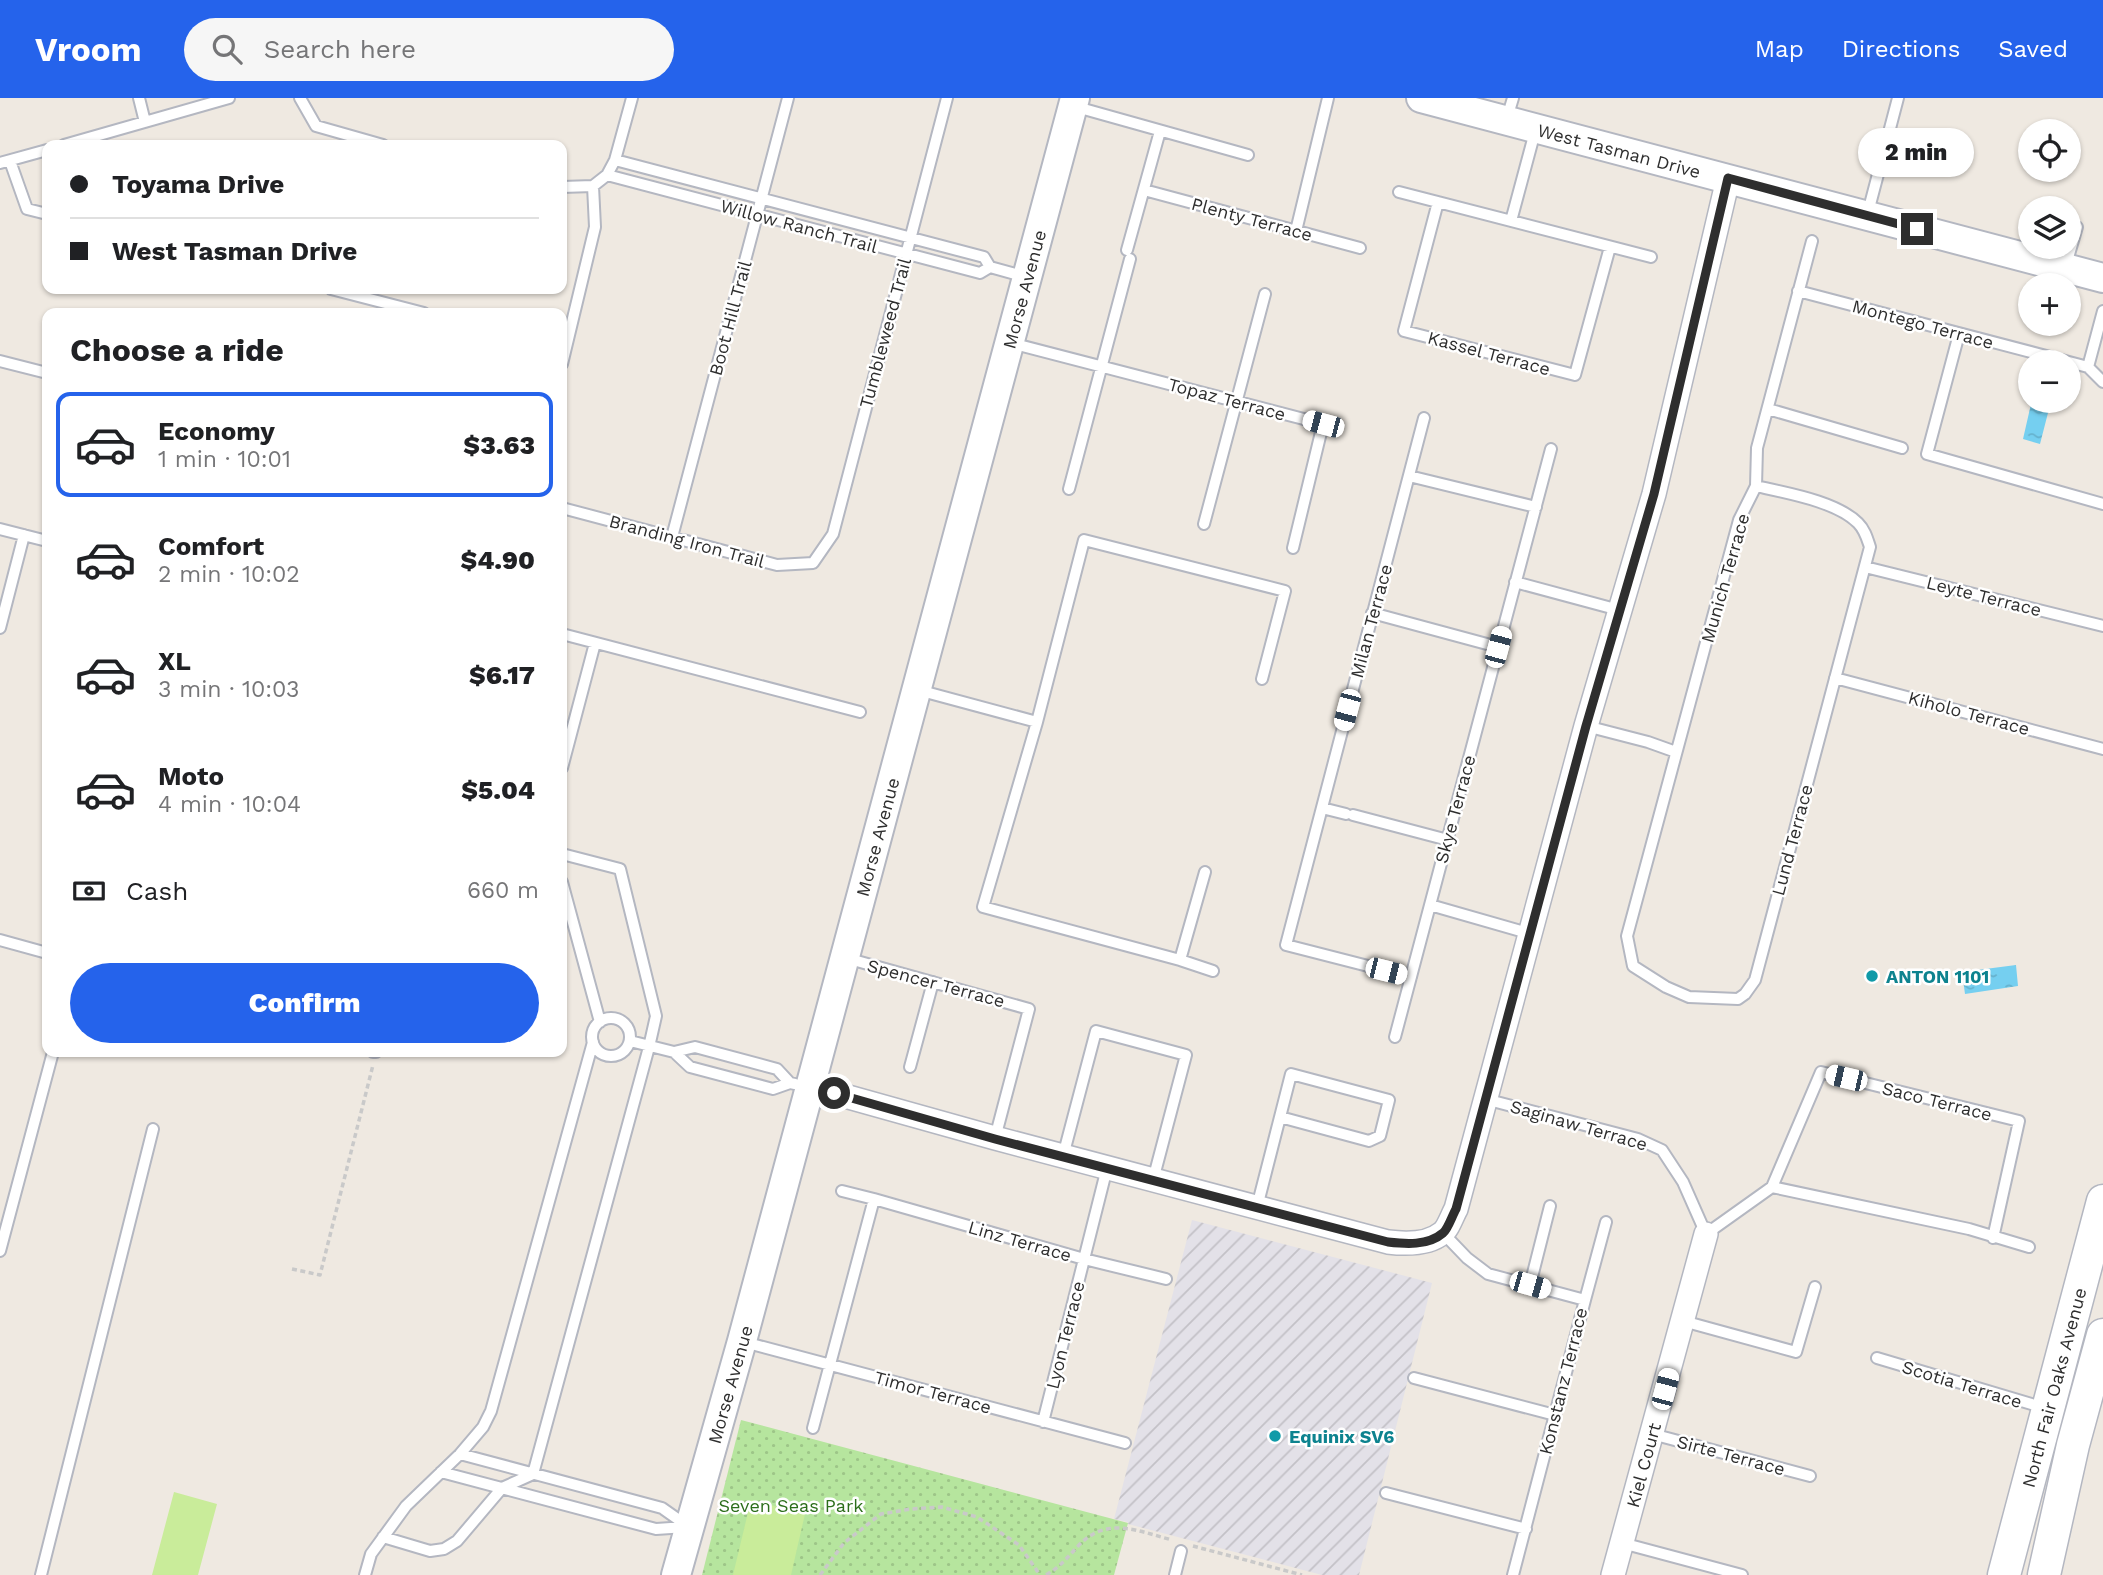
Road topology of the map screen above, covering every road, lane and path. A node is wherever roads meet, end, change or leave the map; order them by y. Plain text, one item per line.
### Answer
1 (139, 98) edge
2 (229, 98) edge
3 (300, 98) edge
4 (632, 98) edge
5 (788, 98) edge
6 (947, 98) edge
7 (1328, 98) edge
8 (1421, 98) edge
9 (1898, 98) edge
10 (1074, 102) edge
11 (1509, 109) edge
12 (145, 122) junction
13 (1536, 128) junction
14 (1160, 131) junction
15 (82, 140) edge
16 (365, 140) edge
17 (42, 151) edge
18 (1248, 155) dead end
19 (615, 160) junction
20 (5, 162) edge
21 (607, 175) junction
22 (1728, 178) junction
23 (593, 186) junction
24 (567, 187) edge
25 (1144, 190) junction
26 (1399, 192) dead end
27 (762, 198) junction
28 (1438, 202) junction
29 (42, 213) edge
30 (758, 215) junction
31 (1867, 216) junction
32 (1511, 221) junction
33 (1296, 231) junction
34 (910, 237) junction
35 (1812, 241) dead end
36 (1610, 247) junction
37 (1360, 248) dead end
38 (906, 254) junction
39 (1651, 257) dead end
40 (2068, 259) edge
41 (990, 267) junction
42 (2066, 268) junction
43 (1026, 277) junction
44 (2103, 278) edge
45 (1798, 291) junction
46 (350, 294) edge
47 (1265, 294) dead end
48 (405, 308) edge
49 (2103, 311) edge
50 (1959, 334) junction
51 (567, 338) edge
52 (1009, 342) junction
53 (0, 361) edge
54 (1101, 366) junction
55 (2088, 368) junction
56 (42, 372) edge
57 (2103, 382) edge
58 (1236, 401) junction
59 (1768, 409) junction
60 (1423, 418) dead end
61 (1902, 448) dead end
62 (1551, 449) dead end
63 (1409, 476) junction
64 (1756, 486) junction
65 (1069, 489) dead end
66 (2103, 504) edge
67 (1536, 507) junction
68 (567, 509) edge
69 (1204, 524) dead end
70 (0, 529) edge
71 (24, 535) junction
72 (672, 537) junction
73 (42, 540) edge
74 (1293, 548) dead end
75 (813, 563) joint
76 (1865, 567) junction
77 (1515, 582) junction
78 (1619, 610) junction
79 (1372, 613) junction
80 (2103, 626) edge
81 (0, 628) edge
82 (567, 636) edge
83 (596, 643) junction
84 (1498, 647) junction
85 (1835, 678) junction
86 (1262, 679) dead end
87 (916, 689) junction
88 (860, 712) dead end
89 (1037, 722) junction
90 (1586, 726) junction
91 (2103, 748) edge
92 (567, 750) edge
93 (1676, 752) junction
94 (1322, 807) junction
95 (1448, 839) junction
96 (567, 855) edge
97 (1205, 872) dead end
98 (567, 900) edge
99 (1430, 905) junction
100 (1531, 934) junction
101 (0, 940) edge
102 (42, 952) edge
103 (843, 958) junction
104 (1180, 960) junction
105 (1633, 966) joint
106 (1213, 971) dead end
107 (1411, 977) junction
108 (933, 982) junction
109 (600, 1022) junction
110 (1395, 1037) dead end
111 (630, 1041) junction
112 (593, 1042) junction
113 (649, 1047) junction
114 (674, 1052) junction
115 (52, 1057) edge
116 (373, 1057) edge
117 (910, 1067) dead end
118 (800, 1085) junction
119 (1485, 1099) junction
120 (1280, 1118) junction
121 (153, 1129) dead end
122 (995, 1139) junction
123 (1063, 1156) junction
124 (1107, 1168) junction
125 (1153, 1180) junction
126 (1772, 1187) junction
127 (842, 1191) dead end
128 (874, 1199) junction
129 (2103, 1200) edge
130 (1550, 1206) dead end
131 (1257, 1207) junction
132 (1606, 1222) dead end
133 (1443, 1233) junction
134 (1706, 1234) junction
135 (1993, 1237) junction
136 (1, 1247) edge
137 (2029, 1247) dead end
138 (1084, 1259) junction
139 (292, 1269) dead end
140 (1166, 1279) dead end
141 (1530, 1285) junction
142 (1815, 1287) dead end
143 (1585, 1300) junction
144 (1683, 1321) junction
145 (2103, 1335) edge
146 (741, 1341) junction
147 (1877, 1358) dead end
148 (830, 1365) junction
149 (1414, 1378) dead end
150 (2048, 1409) junction
151 (1555, 1415) junction
152 (1043, 1422) junction
153 (813, 1428) dead end
154 (1653, 1434) junction
155 (1125, 1443) dead end
156 (460, 1454) junction
157 (441, 1472) junction
158 (533, 1474) junction
159 (1810, 1476) dead end
160 (502, 1488) junction
161 (1386, 1493) dead end
162 (689, 1527) junction
163 (1526, 1529) junction
164 (383, 1537) junction
165 (1622, 1543) junction
166 (1181, 1551) dead end
167 (41, 1575) edge
168 (365, 1575) edge
169 (677, 1575) edge
170 (820, 1575) edge
171 (1040, 1575) edge
172 (1175, 1575) edge
173 (1513, 1575) edge
174 (1613, 1575) edge
175 (1742, 1575) edge
176 (2004, 1575) edge
177 (2044, 1575) edge

1 - 12 lane
2 - 12 lane
3 - 16 lane
4 - 19 lane
5 - 27 lane, Boot Hill Trail
6 - 34 lane, Tumbleweed Trail
7 - 33 lane
8 - 11 street, West Tasman Drive
9 - 31 lane
10 - 14 lane
10 - 43 street, Morse Avenue
11 - 13 street, West Tasman Drive
12 - 15 lane
13 - 22 street, West Tasman Drive
13 - 32 lane
14 - 18 lane
14 - 25 lane
17 - 20 lane
19 - 21 lane
19 - 27 lane, Willow Ranch Trail
20 - 29 lane
21 - 23 lane
21 - 30 lane, Willow Ranch Trail
22 - 31 street, West Tasman Drive
22 - 78 street
23 - 24 lane
23 - 51 lane
25 - 33 lane, Plenty Terrace
25 - 54 lane
26 - 28 lane
27 - 30 lane, Boot Hill Trail
27 - 34 lane, Willow Ranch Trail
28 - 32 lane
28 - 36 lane, Kassel Terrace
30 - 38 lane, Willow Ranch Trail
30 - 72 lane, Boot Hill Trail
31 - 42 street, West Tasman Drive
32 - 36 lane
33 - 37 lane, Plenty Terrace
34 - 38 lane, Tumbleweed Trail
34 - 41 lane, Willow Ranch Trail
35 - 45 lane, Munich Terrace
36 - 39 lane
38 - 41 lane, Willow Ranch Trail
38 - 75 lane, Tumbleweed Trail
40 - 42 lane
41 - 43 lane, Willow Ranch Trail
42 - 44 street, West Tasman Drive
43 - 52 street, Morse Avenue
45 - 50 lane, Montego Terrace
45 - 59 lane, Munich Terrace
46 - 48 lane
47 - 58 lane
49 - 55 lane
50 - 55 lane, Montego Terrace
50 - 66 lane
52 - 54 lane, Topaz Terrace
52 - 87 street, Morse Avenue
53 - 56 lane
54 - 58 lane, Topaz Terrace
54 - 65 lane
55 - 57 lane, Montego Terrace
58 - 69 lane
58 - 74 lane, Topaz Terrace
59 - 61 lane
59 - 64 lane, Munich Terrace
60 - 63 lane, Milan Terrace
62 - 67 lane, Skye Terrace
63 - 67 lane
63 - 79 lane, Milan Terrace
64 - 76 lane, Lund Terrace
64 - 93 lane, Munich Terrace
67 - 77 lane, Skye Terrace
68 - 72 lane, Branding Iron Trail
70 - 71 lane
71 - 73 lane
71 - 81 lane
72 - 75 lane, Branding Iron Trail
76 - 80 lane, Leyte Terrace
76 - 85 lane, Lund Terrace
77 - 78 lane
77 - 84 lane, Skye Terrace
78 - 90 street
79 - 84 lane
79 - 94 lane, Milan Terrace
82 - 83 lane
83 - 88 lane
83 - 92 lane
84 - 95 lane, Skye Terrace
85 - 91 lane, Kiholo Terrace
85 - 105 lane, Lund Terrace
86 - 89 lane
87 - 89 lane
87 - 103 street, Morse Avenue
89 - 104 lane
90 - 93 lane
90 - 100 street
93 - 105 lane, Munich Terrace
94 - 95 lane
94 - 107 lane, Milan Terrace
95 - 99 lane, Skye Terrace
96 - 113 lane
97 - 104 lane
98 - 109 lane
99 - 100 lane
99 - 107 lane, Skye Terrace
100 - 119 street
101 - 102 lane
103 - 108 lane, Spencer Terrace
103 - 118 street, Morse Avenue
104 - 106 lane
107 - 110 lane, Skye Terrace
108 - 117 lane
108 - 122 lane, Spencer Terrace
109 - 111 lane
109 - 112 lane
111 - 112 lane
111 - 113 lane
112 - 156 lane
113 - 114 lane
113 - 158 lane
114 - 118 lane
114 - 118 lane
115 - 136 lane
116 - 139 path
118 - 122 street
118 - 146 street, Morse Avenue
119 - 133 street
119 - 134 lane, Saginaw Terrace
120 - 120 lane
120 - 131 lane
121 - 167 lane
122 - 123 street
123 - 124 street
123 - 125 lane
124 - 125 street
124 - 138 lane, Lyon Terrace
125 - 131 street
126 - 134 lane
126 - 135 lane
126 - 135 lane, Saco Terrace
127 - 128 lane, Linz Terrace
128 - 138 lane, Linz Terrace
128 - 148 lane
129 - 150 main road, North Fair Oaks Avenue
130 - 141 lane
131 - 133 street
132 - 143 lane
133 - 141 lane, Konstanz Terrace
134 - 144 street, Kiel Court
135 - 137 lane
138 - 140 lane, Linz Terrace
138 - 152 lane, Lyon Terrace
141 - 143 lane, Konstanz Terrace
142 - 144 lane
143 - 151 lane, Konstanz Terrace
144 - 154 street, Kiel Court
145 - 177 main road, North Fair Oaks Avenue
146 - 148 lane, Timor Terrace
146 - 162 street, Morse Avenue
147 - 150 lane, Scotia Terrace
148 - 152 lane, Timor Terrace
148 - 153 lane
149 - 151 lane
150 - 176 main road, North Fair Oaks Avenue
151 - 163 lane, Konstanz Terrace
152 - 155 lane, Timor Terrace
154 - 159 lane, Sirte Terrace
154 - 165 street, Kiel Court
156 - 157 lane
156 - 158 lane
157 - 160 lane
157 - 164 lane
158 - 160 lane
158 - 162 lane
160 - 162 lane
160 - 164 lane
161 - 163 lane
162 - 169 street, Morse Avenue
163 - 173 lane, Konstanz Terrace
164 - 168 lane
165 - 174 street, Kiel Court
165 - 175 lane
166 - 172 lane
170 - 171 path

